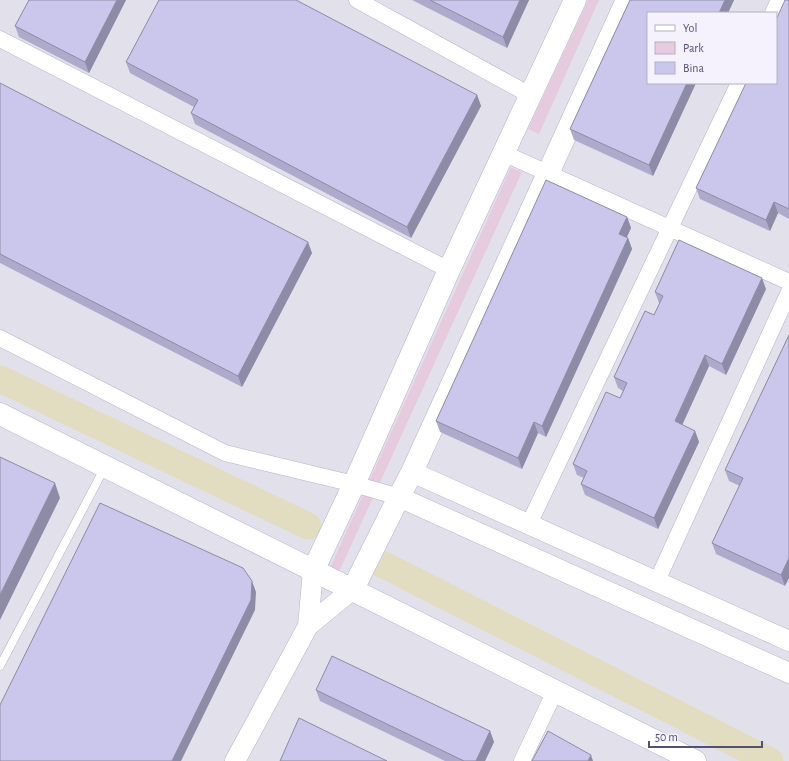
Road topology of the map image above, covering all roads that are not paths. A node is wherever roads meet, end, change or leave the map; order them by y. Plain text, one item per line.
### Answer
1 (357, 0) edge
2 (575, 0) edge
3 (627, 0) edge
4 (779, 0) edge
5 (773, 12) edge
6 (0, 39) edge
7 (739, 84) edge
8 (530, 95) junction
9 (503, 154) junction
10 (548, 174) junction
11 (670, 228) junction
12 (449, 270) junction
13 (789, 282) edge
14 (789, 292) edge
15 (0, 338) edge
16 (0, 414) edge
17 (105, 467) junction
18 (412, 472) junction
19 (354, 484) junction
20 (398, 497) junction
21 (529, 524) junction
22 (313, 571) junction
23 (657, 581) junction
24 (353, 590) junction
25 (308, 626) junction
26 (789, 640) edge
27 (0, 666) edge
28 (789, 673) edge
29 (555, 691) junction
30 (236, 761) edge
31 (522, 761) edge
32 (695, 761) edge

1 - 8 street
2 - 8 main road
3 - 10 main road
4 - 5 street
6 - 12 street
7 - 11 street
8 - 9 main road
9 - 10 street
9 - 12 main road
10 - 11 street
10 - 18 main road
11 - 13 street
11 - 21 street
12 - 19 main road
14 - 23 street
15 - 19 street
16 - 17 main road
17 - 22 main road
17 - 27 lane
18 - 20 main road
18 - 21 street
19 - 20 street
19 - 22 main road
20 - 24 main road
20 - 28 street
21 - 23 street
22 - 24 main road
22 - 25 street
23 - 26 street
24 - 25 street
24 - 29 main road
25 - 30 street
29 - 31 street
29 - 32 main road

